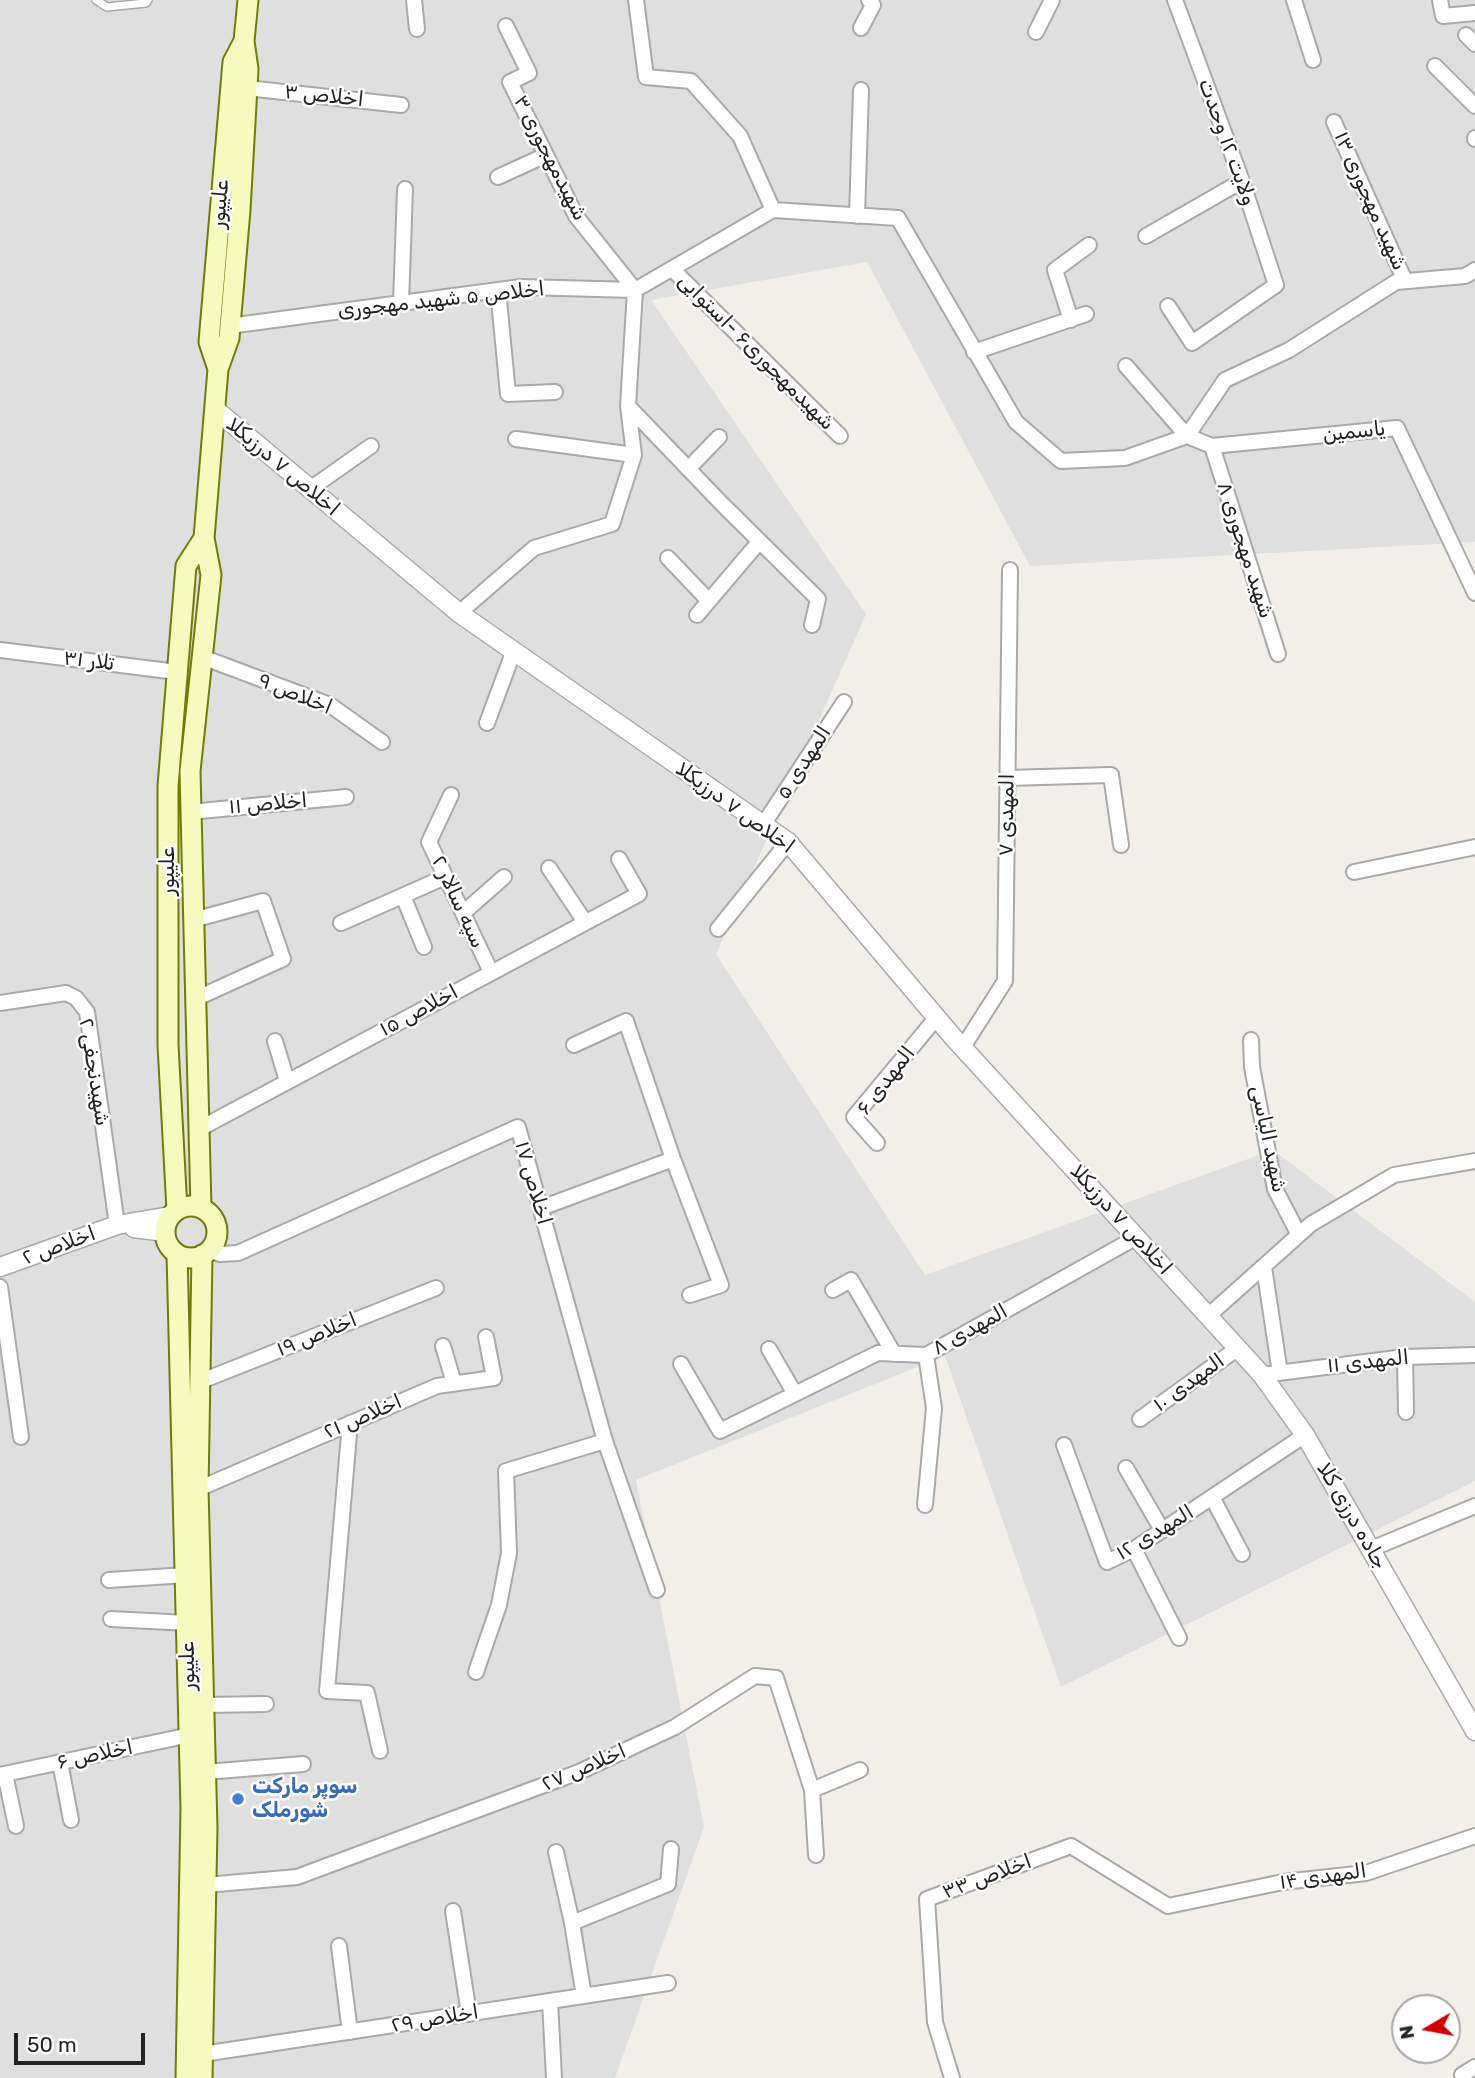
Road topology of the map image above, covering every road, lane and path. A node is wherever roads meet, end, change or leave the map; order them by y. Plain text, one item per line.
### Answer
1 (96, 0) edge
2 (148, 0) edge
3 (248, 0) edge
4 (414, 0) edge
5 (636, 0) edge
6 (869, 0) edge
7 (1052, 0) edge
8 (1175, 0) edge
9 (1294, 0) edge
10 (1440, 0) edge
11 (1475, 13) edge
12 (506, 26) dead end
13 (861, 28) dead end
14 (417, 29) dead end
15 (1036, 32) dead end
16 (244, 41) junction
17 (1313, 60) dead end
18 (1435, 66) dead end
19 (247, 88) junction
20 (862, 90) dead end
21 (401, 105) dead end
22 (1475, 106) edge
23 (1334, 122) dead end
24 (546, 155) junction
25 (498, 177) dead end
26 (1242, 181) junction
27 (405, 190) dead end
28 (773, 211) junction
29 (857, 216) junction
30 (1146, 236) dead end
31 (1089, 245) dead end
32 (672, 269) junction
33 (1475, 271) edge
34 (1405, 281) junction
35 (498, 290) junction
36 (635, 290) junction
37 (401, 303) junction
38 (1168, 306) dead end
39 (1086, 314) dead end
40 (1070, 320) junction
41 (229, 326) junction
42 (974, 352) junction
43 (1126, 366) dead end
44 (218, 369) junction
45 (555, 392) dead end
46 (628, 406) junction
47 (216, 410) junction
48 (840, 436) dead end
49 (1187, 436) junction
50 (719, 437) dead end
51 (516, 439) dead end
52 (371, 446) dead end
53 (1212, 446) junction
54 (634, 455) junction
55 (688, 469) junction
56 (310, 489) junction
57 (204, 538) junction
58 (759, 541) junction
59 (668, 558) dead end
60 (1010, 570) dead end
61 (1475, 593) edge
62 (709, 601) junction
63 (458, 613) junction
64 (697, 615) dead end
65 (813, 625) dead end
66 (0, 650) edge
67 (513, 653) junction
68 (1278, 654) dead end
69 (202, 657) junction
70 (177, 672) junction
71 (844, 702) dead end
72 (487, 723) dead end
73 (382, 742) dead end
74 (1007, 778) junction
75 (451, 795) dead end
76 (346, 797) dead end
77 (190, 812) junction
78 (763, 825) junction
79 (788, 842) junction
80 (1121, 845) dead end
81 (1475, 848) edge
82 (619, 859) dead end
83 (549, 868) dead end
84 (1354, 872) dead end
85 (446, 877) junction
86 (504, 877) dead end
87 (403, 896) junction
88 (463, 914) junction
89 (193, 920) junction
90 (585, 922) junction
91 (341, 923) dead end
92 (718, 929) dead end
93 (424, 947) dead end
94 (491, 972) junction
95 (195, 999) junction
96 (0, 1003) edge
97 (937, 1017) junction
98 (1251, 1040) dead end
99 (275, 1041) dead end
100 (574, 1045) dead end
101 (963, 1047) junction
102 (288, 1081) junction
103 (199, 1129) junction
104 (877, 1143) dead end
105 (673, 1159) junction
106 (1475, 1161) edge
107 (201, 1208) junction
108 (541, 1208) junction
109 (171, 1219) junction
110 (117, 1225) junction
111 (1299, 1235) junction
112 (1137, 1237) junction
113 (205, 1253) junction
114 (177, 1254) junction
115 (0, 1267) edge
116 (1264, 1267) junction
117 (0, 1287) edge
118 (436, 1288) dead end
119 (833, 1290) dead end
120 (690, 1295) dead end
121 (1208, 1316) junction
122 (486, 1337) dead end
123 (443, 1346) dead end
124 (1238, 1348) junction
125 (769, 1349) dead end
126 (894, 1354) junction
127 (926, 1355) junction
128 (1475, 1355) edge
129 (1405, 1357) junction
130 (681, 1364) dead end
131 (1271, 1374) junction
132 (199, 1382) junction
133 (454, 1383) junction
134 (795, 1394) junction
135 (1406, 1412) dead end
136 (1140, 1419) dead end
137 (350, 1423) junction
138 (1305, 1436) junction
139 (21, 1437) dead end
140 (605, 1441) junction
141 (1065, 1445) dead end
142 (1126, 1468) dead end
143 (198, 1489) junction
144 (1212, 1497) junction
145 (925, 1505) dead end
146 (1475, 1506) edge
147 (1162, 1530) junction
148 (1133, 1549) junction
149 (1371, 1549) junction
150 (1242, 1554) dead end
151 (187, 1575) junction
152 (109, 1580) dead end
153 (657, 1590) dead end
154 (111, 1619) dead end
155 (188, 1623) junction
156 (1179, 1638) dead end
157 (476, 1672) dead end
158 (204, 1704) junction
159 (266, 1704) dead end
160 (1475, 1731) edge
161 (197, 1733) junction
162 (380, 1751) dead end
163 (60, 1762) junction
164 (303, 1764) dead end
165 (860, 1770) dead end
166 (206, 1772) junction
167 (2, 1775) edge
168 (812, 1790) junction
169 (71, 1820) dead end
170 (16, 1826) dead end
171 (1475, 1836) edge
172 (670, 1849) dead end
173 (556, 1852) dead end
174 (816, 1855) dead end
175 (206, 1885) junction
176 (1168, 1906) joint
177 (453, 1911) dead end
178 (572, 1923) junction
179 (339, 1946) dead end
180 (668, 1983) dead end
181 (584, 1996) junction
182 (550, 2001) junction
183 (468, 2014) junction
184 (350, 2032) junction
185 (203, 2054) junction
186 (1475, 2067) edge
187 (1462, 2075) dead end
188 (186, 2078) edge
189 (202, 2078) edge
190 (554, 2078) edge
191 (952, 2078) edge

1 - 2 lane
3 - 16 main road, علیپور
4 - 14 street
5 - 28 street
6 - 13 street
7 - 15 street
8 - 26 street, ولایت ۱۲ وحدت
9 - 17 street
10 - 11 street
12 - 24 street, شهیدمهجوری ۳
16 - 19 main road, علیپور
16 - 44 main road, علیپور
18 - 22 street
19 - 21 street, اخلاص ۳
19 - 41 main road, علیپور
20 - 29 street
23 - 34 street, شهید مهجوری ۱۳
24 - 25 street
24 - 36 street, شهیدمهجوری ۳
26 - 30 street
26 - 38 street, ولایت ۱۲ وحدت
27 - 37 street
28 - 29 street
28 - 32 street
29 - 42 street
31 - 40 street
32 - 36 street
32 - 48 street, شهیدمهجوری۶ -استوایی
33 - 34 street
34 - 49 street
35 - 36 street, اخلاص ۵ شهید مهجوری
35 - 37 street, اخلاص ۵ شهید مهجوری
35 - 45 street
36 - 46 street
37 - 41 street, اخلاص ۵ شهید مهجوری
39 - 40 street
40 - 42 street
41 - 44 main road, علیپور
42 - 49 street
43 - 49 street
44 - 47 main road, علیپور
46 - 54 street
46 - 55 street
47 - 56 street, اخلاص ۷ درزیکلا
47 - 57 main road, علیپور
49 - 53 street
50 - 55 street
51 - 54 street
52 - 56 street
53 - 61 street, یاسمین
53 - 68 street, شهید مهجوری ۸
54 - 63 street
55 - 58 street
56 - 63 street, اخلاص ۷ درزیکلا
57 - 69 main road, علیپور
57 - 70 main road, علیپور
58 - 62 street
58 - 65 street
59 - 62 street
60 - 74 street, المهدی ۷
62 - 64 street
63 - 67 street, اخلاص ۷ درزیکلا
66 - 70 street, تلار ۳۱
67 - 72 street
67 - 78 street, اخلاص ۷ درزیکلا
69 - 73 street, اخلاص ۹
69 - 77 main road, علیپور
70 - 109 main road, علیپور
71 - 78 street, المهدی ۵
74 - 80 street
74 - 101 street, المهدی ۷
75 - 85 street, سپه سالار ۲
76 - 77 street, اخلاص ۱۱
77 - 89 main road, علیپور
78 - 79 street, اخلاص ۷ درزیکلا
79 - 92 street
79 - 97 street, اخلاص ۷ درزیکلا
81 - 84 street
82 - 90 street, اخلاص ۱۵
83 - 90 street
85 - 87 street
85 - 88 street, سپه سالار ۲
86 - 88 street
87 - 91 street
87 - 93 street
88 - 94 street, سپه سالار ۲
89 - 95 main road, علیپور
89 - 95 street
90 - 94 street, اخلاص ۱۵
94 - 102 street, اخلاص ۱۵
95 - 103 main road, علیپور
96 - 110 street, شهیدنجفی ۲
97 - 101 street, اخلاص ۷ درزیکلا
97 - 104 street, المهدی ۶
98 - 111 street, شهید الیاسی
99 - 102 street
100 - 105 street
101 - 112 street, اخلاص ۷ درزیکلا
102 - 103 street, اخلاص ۱۵
103 - 107 main road, علیپور
105 - 108 street
105 - 120 street
106 - 111 street
107 - 109 main road
107 - 113 main road
108 - 113 street, اخلاص ۱۷
108 - 140 street, اخلاص ۱۷
109 - 110 street, اخلاص ۲
109 - 114 main road
110 - 115 street, اخلاص ۲
111 - 116 street
112 - 121 street, اخلاص ۷ درزیکلا
112 - 127 street, المهدی ۸
113 - 114 main road
113 - 132 main road, علیپور
114 - 151 main road, علیپور
116 - 121 street
116 - 131 street
117 - 139 street
118 - 132 street, اخلاص ۱۹
119 - 126 street
121 - 124 street, جاده درزی کلا
122 - 133 street, اخلاص ۲۱
123 - 133 street
124 - 131 street, جاده درزی کلا
124 - 136 street, المهدی ۱۰
125 - 134 street
126 - 127 street, المهدی ۸
126 - 134 street, المهدی ۸
127 - 145 street
128 - 129 street, المهدی ۱۱
129 - 131 street, المهدی ۱۱
129 - 135 street
130 - 134 street, المهدی ۸
131 - 138 street, جاده درزی کلا
132 - 143 main road, علیپور
133 - 137 street, اخلاص ۲۱
137 - 143 street, اخلاص ۲۱
137 - 162 street
138 - 144 street, المهدی ۱۲
138 - 149 street, جاده درزی کلا
140 - 153 street, اخلاص ۱۷
140 - 157 street
141 - 148 street, المهدی ۱۲
142 - 147 street
143 - 158 main road, علیپور
144 - 147 street, المهدی ۱۲
144 - 150 street
146 - 149 street
147 - 148 street, المهدی ۱۲
148 - 156 street
149 - 160 street, جاده درزی کلا
151 - 152 street
151 - 155 main road, علیپور
154 - 155 street
155 - 161 main road, علیپور
158 - 159 street
158 - 161 main road, علیپور
161 - 163 street, اخلاص ۶
161 - 166 main road, علیپور
161 - 188 main road, علیپور
163 - 167 street, اخلاص ۶
163 - 169 street
164 - 166 street
165 - 168 street
166 - 175 main road, علیپور
167 - 170 street
168 - 174 street, اخلاص ۲۷
168 - 175 street, اخلاص ۲۷
171 - 176 street, المهدی ۱۴
172 - 178 street
173 - 178 street
175 - 185 main road, علیپور
176 - 191 street, اخلاص ۳۳
177 - 183 street
178 - 181 street
179 - 184 street
180 - 181 street, اخلاص ۲۹
181 - 182 street, اخلاص ۲۹
182 - 183 street, اخلاص ۲۹
182 - 190 street
183 - 184 street, اخلاص ۲۹
184 - 185 street, اخلاص ۲۹
185 - 189 main road, علیپور
186 - 187 street

